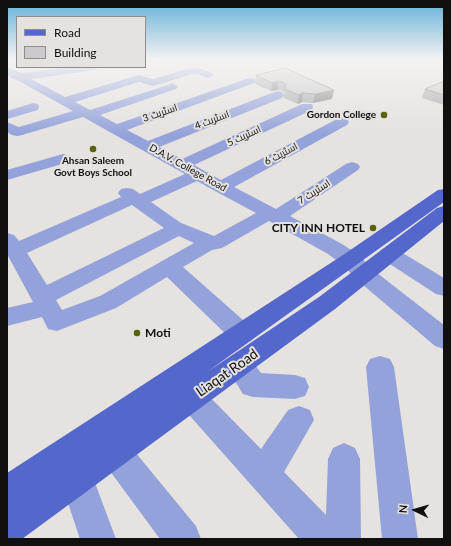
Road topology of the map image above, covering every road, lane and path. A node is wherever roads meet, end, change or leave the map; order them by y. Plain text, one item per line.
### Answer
1 (35, 84) edge
2 (118, 84) edge
3 (178, 84) edge
4 (240, 84) edge
5 (278, 95) dead end
6 (64, 101) junction
7 (33, 107) dead end
8 (307, 107) dead end
9 (87, 113) junction
10 (7, 115) edge
11 (342, 122) dead end
12 (116, 128) junction
13 (9, 129) edge
14 (146, 146) junction
15 (63, 159) dead end
16 (182, 165) junction
17 (352, 167) dead end
18 (198, 174) junction
19 (7, 175) edge
20 (221, 186) junction
21 (444, 194) edge
22 (133, 198) junction
23 (444, 212) edge
24 (273, 215) junction
25 (178, 229) junction
26 (210, 242) junction
27 (11, 245) edge
28 (389, 254) junction
29 (169, 266) junction
30 (358, 267) junction
31 (444, 288) edge
32 (45, 302) junction
33 (7, 317) edge
34 (242, 334) junction
35 (444, 339) edge
36 (239, 365) junction
37 (380, 367) dead end
38 (295, 387) dead end
39 (192, 398) junction
40 (300, 420) dead end
41 (115, 452) junction
42 (344, 459) dead end
43 (263, 475) junction
44 (77, 479) junction
45 (7, 493) edge
46 (7, 528) edge
47 (98, 539) edge
48 (183, 539) edge
49 (323, 539) edge
50 (343, 539) edge
51 (400, 539) edge

1 - 6 street, D.A.V. College Road
2 - 6 street
3 - 9 street
4 - 12 street, اسٹریٹ 3
5 - 14 street, اسٹریٹ 4
6 - 9 street, D.A.V. College Road
7 - 10 street
8 - 16 street, اسٹریٹ 5
9 - 12 street, D.A.V. College Road
9 - 13 street
11 - 20 street, اسٹریٹ 6
12 - 14 street, D.A.V. College Road
14 - 16 street, D.A.V. College Road
15 - 19 street
16 - 18 street, D.A.V. College Road
17 - 24 street, اسٹریٹ 7
18 - 20 street, D.A.V. College Road
18 - 22 street
20 - 24 street, D.A.V. College Road
21 - 30 main road, Liaqat Road
22 - 25 street
22 - 27 street
23 - 28 main road, Liaqat Road
24 - 26 street, اسٹریٹ 7
24 - 30 street, D.A.V. College Road
25 - 26 street
25 - 32 street
26 - 29 street
27 - 32 street
28 - 30 main road, Liaqat Road
28 - 31 street
29 - 32 street
29 - 34 street
30 - 34 main road, Liaqat Road
30 - 35 street, D.A.V. College Road
30 - 36 main road, Liaqat Road
32 - 33 street
34 - 45 main road, Liaqat Road
36 - 38 street
36 - 39 main road, Liaqat Road
37 - 51 street
39 - 41 main road, Liaqat Road
39 - 43 street
40 - 43 street
41 - 44 main road, Liaqat Road
41 - 48 street
42 - 50 street
43 - 49 street
44 - 46 main road, Liaqat Road
44 - 47 street

